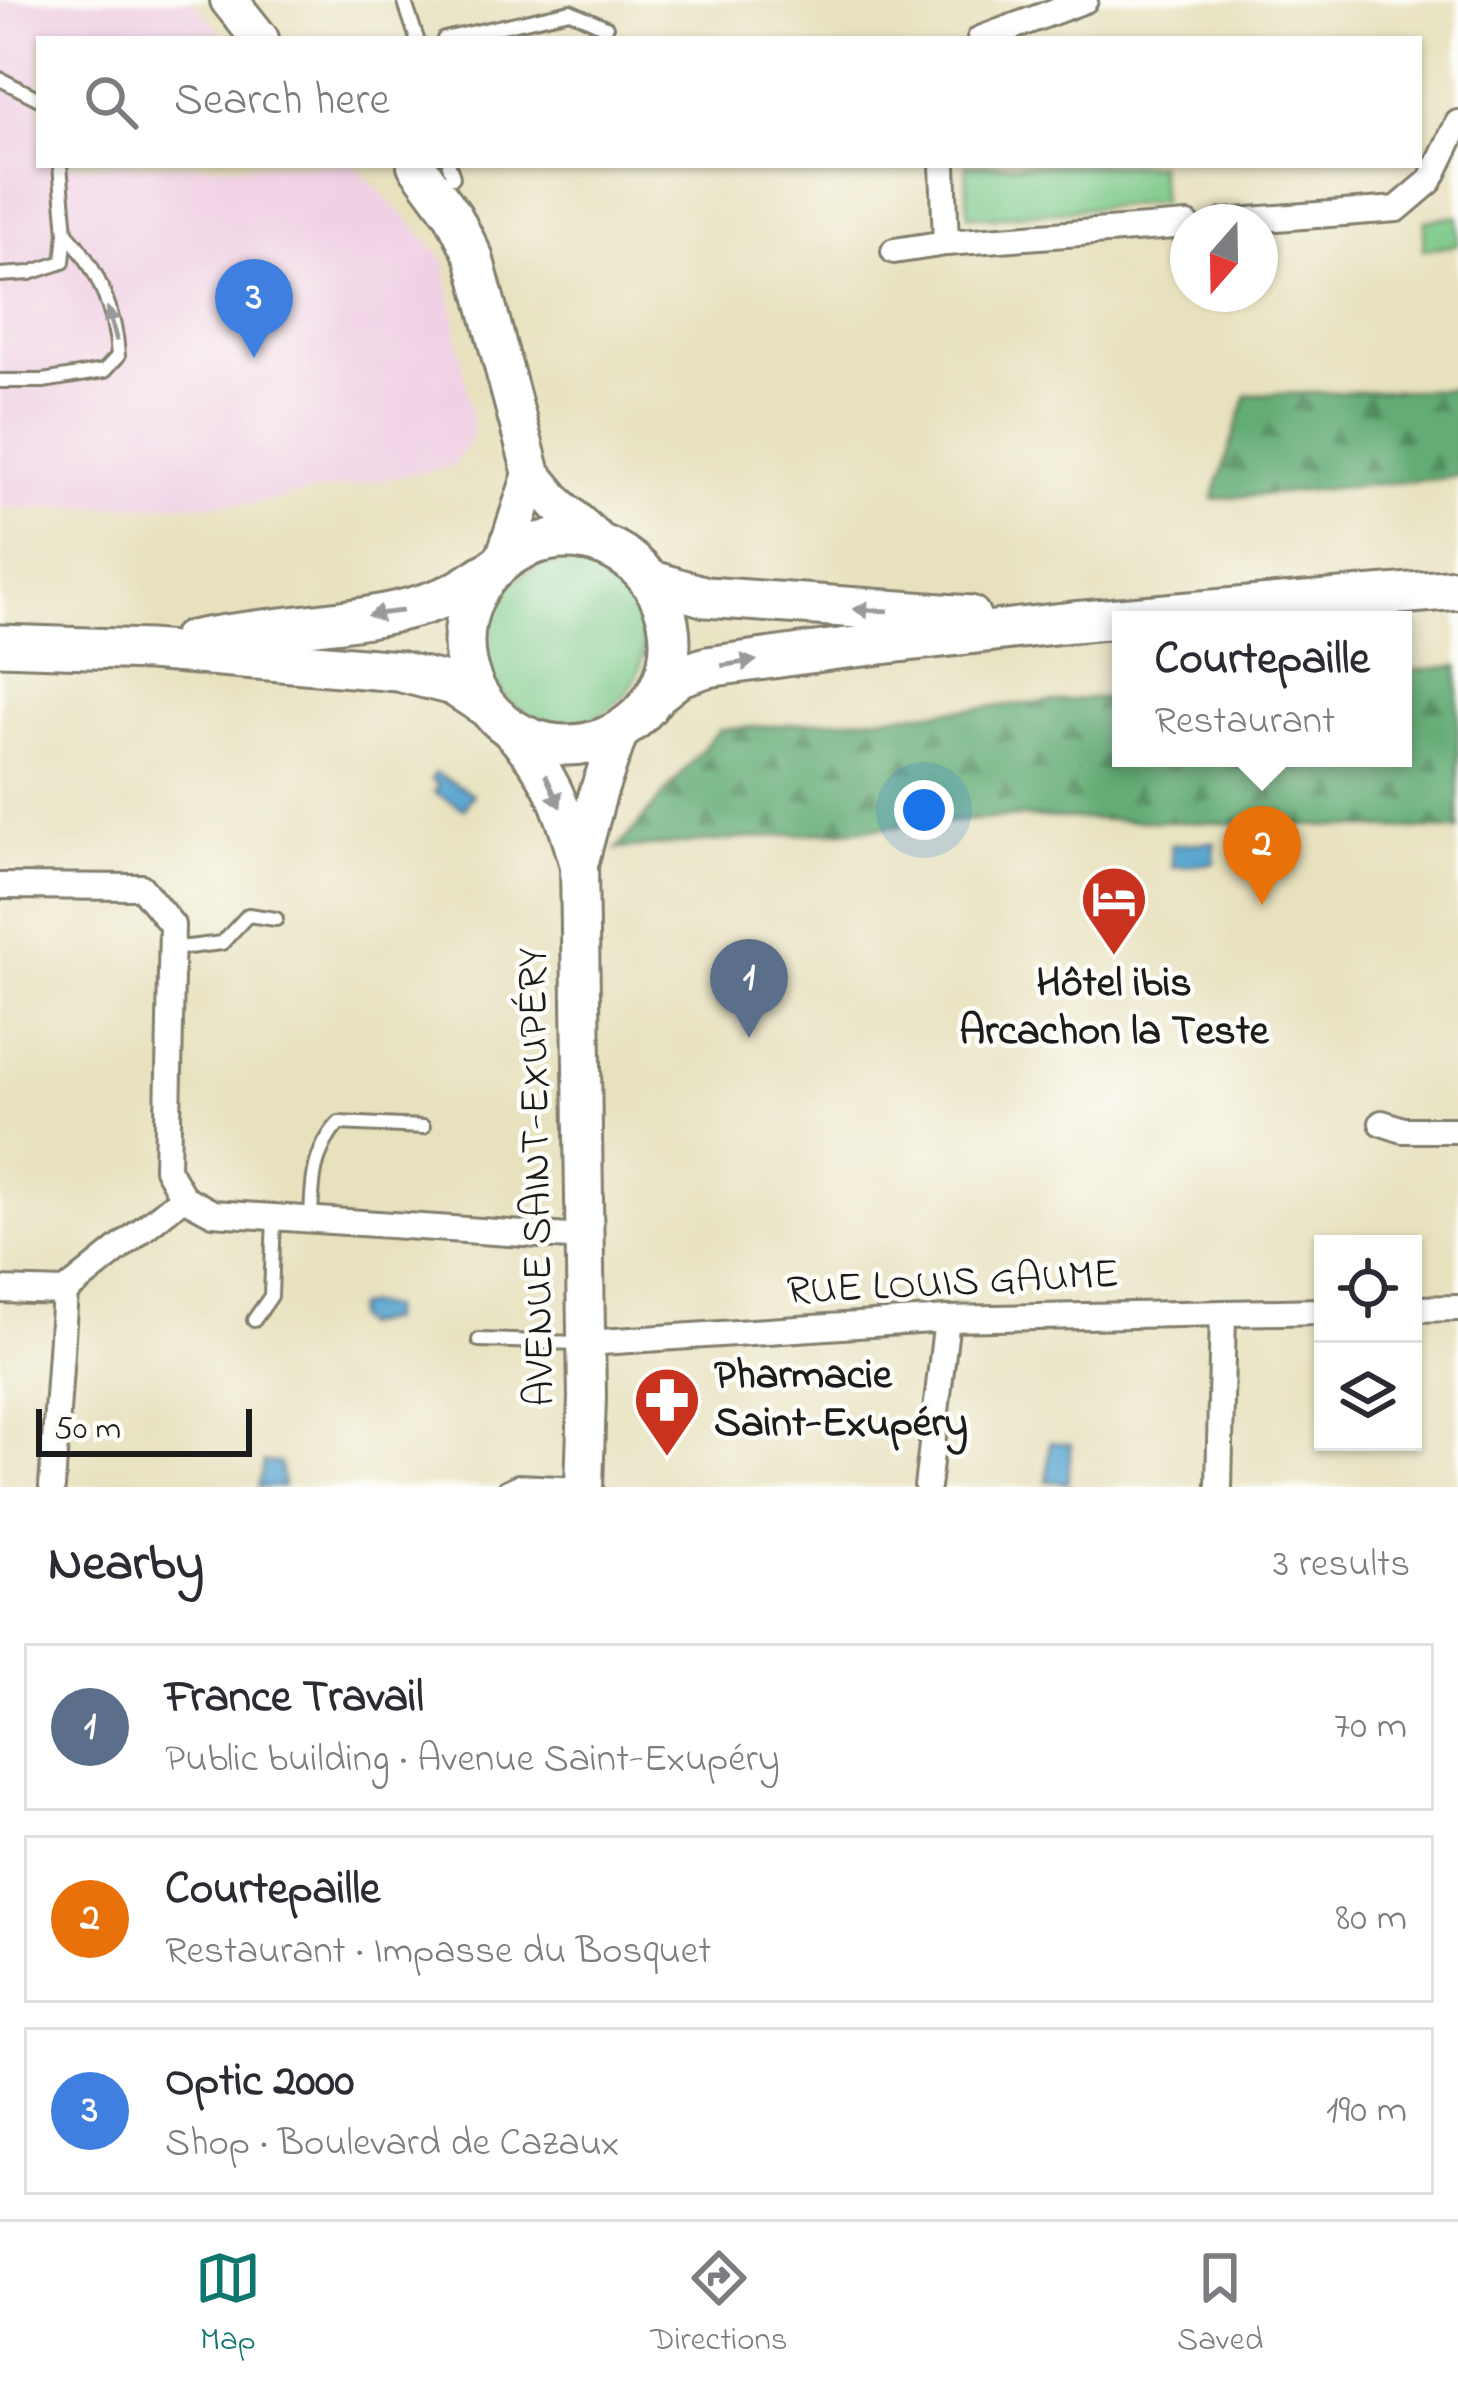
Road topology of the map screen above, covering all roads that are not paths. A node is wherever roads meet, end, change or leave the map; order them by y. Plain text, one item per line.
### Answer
1 (229, 0) edge
2 (404, 0) edge
3 (1085, 0) edge
4 (605, 26) dead end
5 (258, 36) edge
6 (416, 36) edge
7 (458, 36) edge
8 (988, 36) edge
9 (0, 80) edge
10 (36, 98) edge
11 (1458, 124) edge
12 (59, 168) edge
13 (418, 168) edge
14 (944, 168) edge
15 (1278, 218) edge
16 (1170, 226) edge
17 (66, 233) junction
18 (946, 243) junction
19 (894, 251) dead end
20 (0, 274) edge
21 (0, 381) edge
22 (532, 474) junction
23 (604, 546) junction
24 (498, 565) junction
25 (650, 580) junction
26 (1458, 589) edge
27 (1201, 611) edge
28 (1112, 619) edge
29 (1072, 622) junction
30 (0, 645) edge
31 (149, 650) junction
32 (656, 695) junction
33 (495, 716) junction
34 (620, 731) junction
35 (579, 866) junction
36 (0, 886) edge
37 (276, 919) dead end
38 (171, 949) junction
39 (1382, 1123) dead end
40 (422, 1127) dead end
41 (1458, 1130) edge
42 (183, 1197) junction
43 (274, 1217) junction
44 (310, 1219) junction
45 (584, 1238) junction
46 (0, 1290) edge
47 (65, 1292) junction
48 (1458, 1308) edge
49 (1422, 1309) edge
50 (1314, 1311) edge
51 (1223, 1313) junction
52 (947, 1319) junction
53 (254, 1320) dead end
54 (478, 1340) dead end
55 (586, 1343) junction
56 (584, 1486) edge
57 (52, 1487) edge
58 (505, 1487) edge
59 (927, 1487) edge
60 (1219, 1487) edge

1 - 5 main road
2 - 6 lane
3 - 8 street
4 - 7 lane
9 - 10 lane
11 - 15 street
12 - 17 lane
13 - 22 main road
14 - 18 street
16 - 18 street
17 - 20 lane
21 -> 17 lane
18 - 19 street
22 - 23 main road
22 - 24 main road
23 - 24 main road
23 - 25 main road
24 -> 31 main road
24 - 33 main road
29 -> 25 main road
25 - 32 main road
26 - 27 main road
28 - 29 main road
32 -> 29 main road
30 - 31 main road
31 - 33 main road
32 - 34 main road
33 - 34 main road
33 -> 35 main road, AVENUE SAINT-EXUPÉRY
34 - 35 main road, AVENUE SAINT-EXUPÉRY
35 - 45 main road, AVENUE SAINT-EXUPÉRY
36 - 38 street
37 - 38 lane
38 - 42 street
39 - 41 street
40 - 44 lane
42 - 43 street
42 - 47 street
43 - 44 street
43 - 53 lane
44 - 45 street
45 - 55 main road, AVENUE SAINT-EXUPÉRY
46 - 47 street
47 - 57 street
48 - 49 street
50 - 51 street, RUE LOUIS GAUME
51 - 52 street, RUE LOUIS GAUME
51 - 60 street
52 - 55 street, RUE LOUIS GAUME
52 - 59 street
54 - 55 lane
55 - 56 main road, AVENUE SAINT-EXUPÉRY
56 - 58 lane

